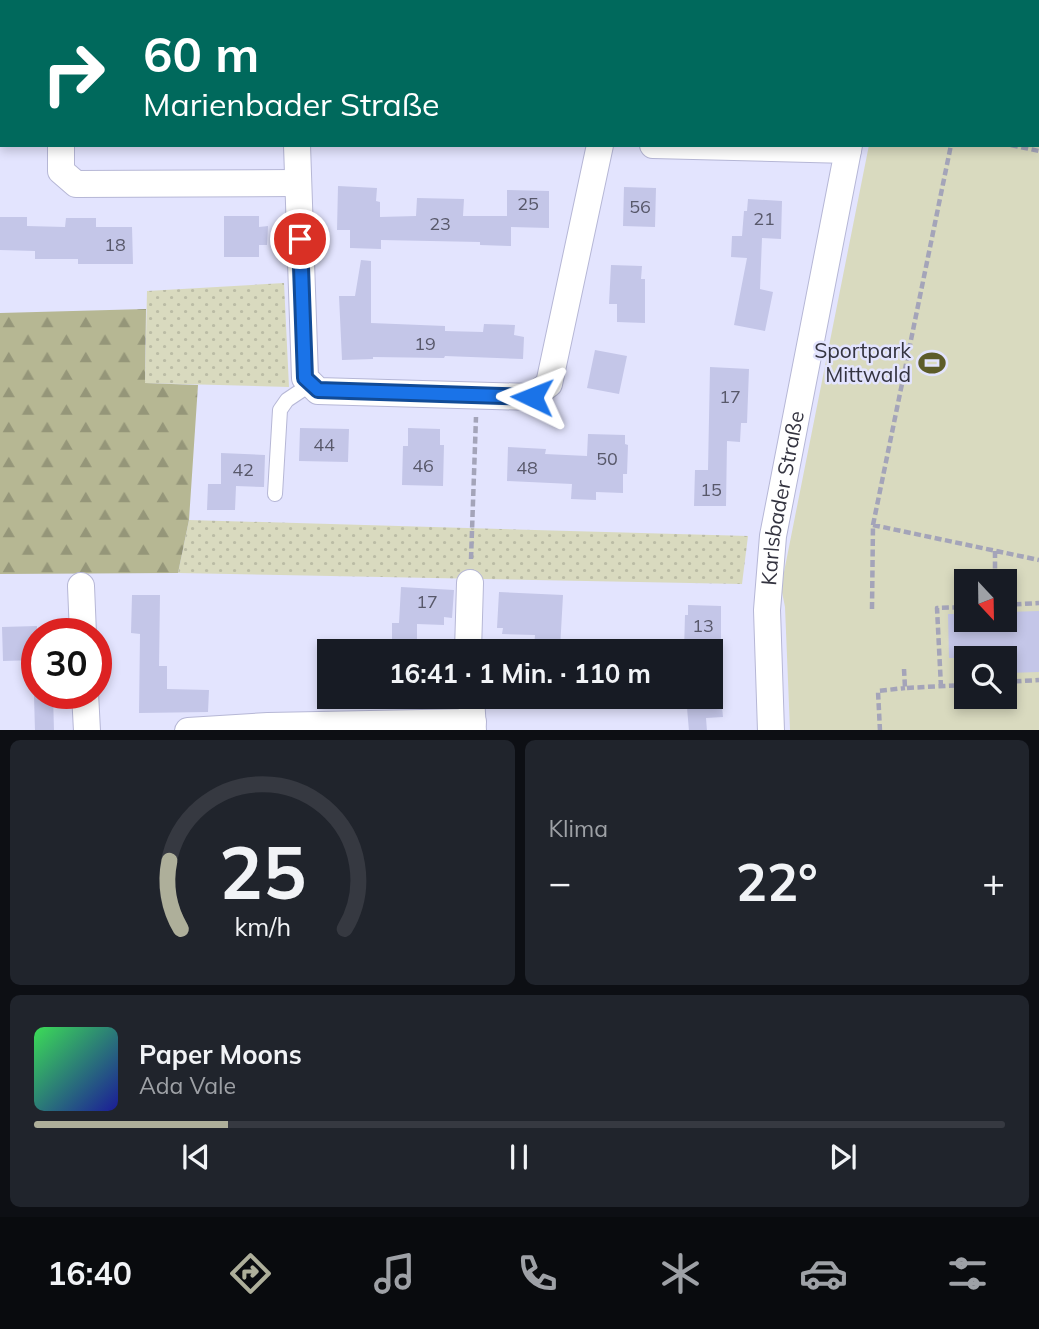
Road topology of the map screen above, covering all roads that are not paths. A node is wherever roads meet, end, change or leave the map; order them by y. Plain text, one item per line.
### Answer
1 (61, 147) edge
2 (297, 147) edge
3 (600, 147) edge
4 (783, 147) edge
5 (848, 148) edge
6 (298, 183) junction
7 (312, 384) junction
8 (275, 494) dead end
9 (470, 583) road end
10 (80, 586) dead end
11 (82, 618) edge
12 (468, 639) edge
13 (86, 709) edge
14 (472, 716) edge
15 (87, 730) edge
16 (188, 730) edge
17 (771, 730) edge

1 - 6 street
2 - 6 street
3 - 7 street
4 - 5 street
5 - 17 street, Karlsbader Straße
6 - 7 street
7 - 8 lane
9 - 12 street
10 - 11 street
13 - 15 street
14 - 16 street

